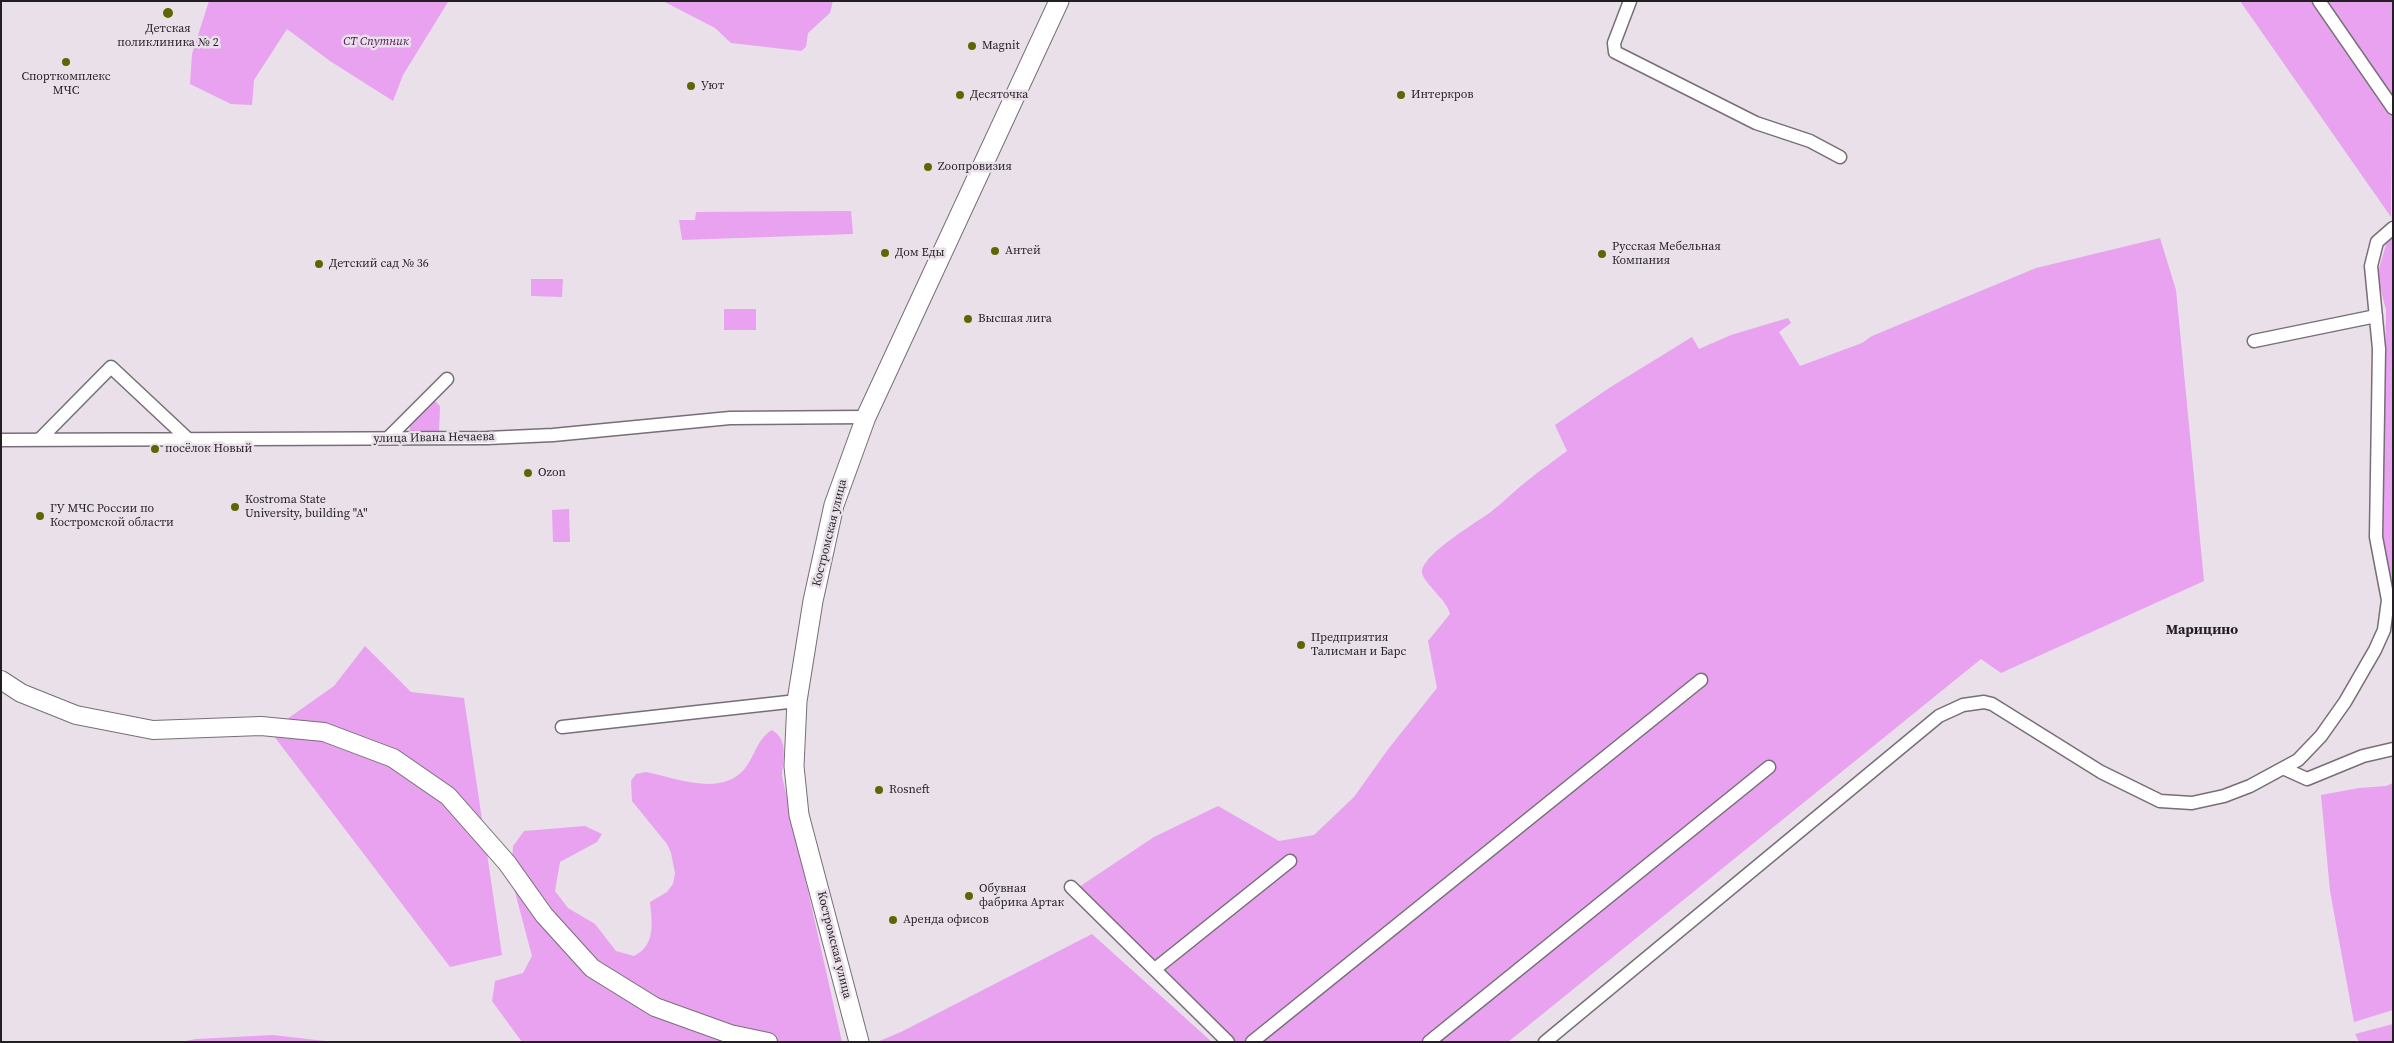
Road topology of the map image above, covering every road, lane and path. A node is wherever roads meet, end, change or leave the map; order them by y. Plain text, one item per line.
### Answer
1 (1059, 1) edge
2 (1630, 1) edge
3 (2319, 1) edge
4 (2393, 108) edge
5 (1840, 157) dead end
6 (2393, 228) edge
7 (2376, 316) junction
8 (2254, 341) dead end
9 (447, 379) dead end
10 (866, 417) junction
11 (388, 438) junction
12 (1, 440) edge
13 (39, 440) junction
14 (190, 440) junction
15 (2388, 631) edge
16 (1, 680) edge
17 (1701, 680) dead end
18 (797, 701) junction
19 (562, 726) dead end
20 (2393, 749) edge
21 (1769, 767) dead end
22 (2285, 769) junction
23 (1290, 861) dead end
24 (1071, 888) dead end
25 (1155, 969) junction
26 (768, 1042) edge
27 (859, 1042) edge
28 (1228, 1042) edge
29 (1252, 1042) edge
30 (1429, 1042) edge
31 (1545, 1042) edge

1 - 10 main road, Костромская улица
2 - 5 street
3 - 4 street
6 - 7 street
7 - 8 street
7 - 15 street
9 - 11 street
10 - 11 street, улица Ивана Нечаева
10 - 18 main road, Костромская улица
11 - 14 street, улица Ивана Нечаева
12 - 13 street, улица Ивана Нечаева
13 - 14 street, улица Ивана Нечаева
13 - 14 street
15 - 22 street
16 - 26 main road
17 - 29 street
18 - 19 street
18 - 27 main road, Костромская улица
20 - 22 street
21 - 30 street
22 - 31 street
23 - 25 street
24 - 25 street
25 - 28 street

